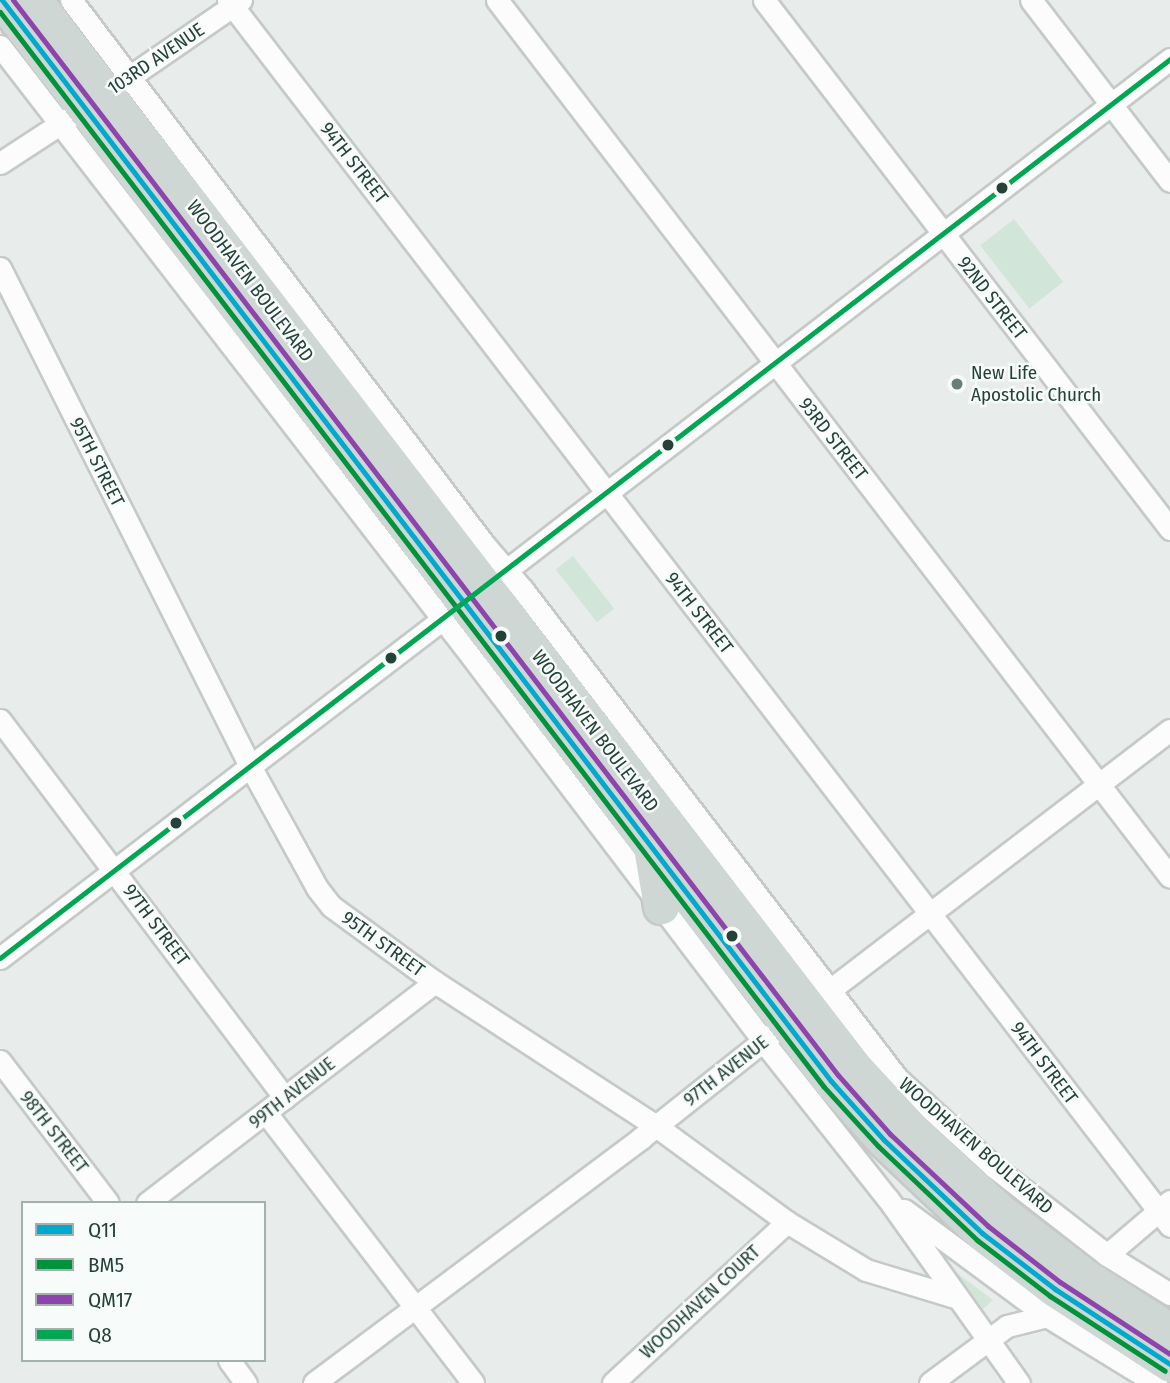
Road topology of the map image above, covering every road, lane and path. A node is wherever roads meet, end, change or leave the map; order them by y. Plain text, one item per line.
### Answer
1 (2, 0) edge
2 (34, 0) edge
3 (71, 0) edge
4 (497, 0) edge
5 (764, 0) edge
6 (1031, 0) edge
7 (234, 2) edge
8 (0, 46) edge
9 (1170, 59) edge
10 (94, 100) junction
11 (1111, 104) junction
12 (0, 163) edge
13 (1170, 181) edge
14 (943, 233) junction
15 (0, 268) edge
16 (774, 362) junction
17 (412, 449) junction
18 (606, 492) junction
19 (436, 523) junction
20 (1170, 529) edge
21 (474, 595) junction
22 (0, 720) edge
23 (1170, 730) edge
24 (250, 766) junction
25 (1099, 785) junction
26 (651, 849) junction
27 (115, 869) junction
28 (1170, 877) edge
29 (661, 906) junction
30 (930, 913) junction
31 (0, 958) edge
32 (435, 982) junction
33 (796, 1016) junction
34 (0, 1062) edge
35 (285, 1098) junction
36 (266, 1113) junction
37 (656, 1126) junction
38 (888, 1199) junction
39 (106, 1201) edge
40 (150, 1201) edge
41 (1166, 1213) edge
42 (788, 1222) junction
43 (1107, 1255) junction
44 (1170, 1294) edge
45 (958, 1298) junction
46 (415, 1307) junction
47 (1047, 1316) junction
48 (1170, 1331) edge
49 (986, 1340) junction
50 (230, 1362) edge
51 (1170, 1364) edge
52 (246, 1383) edge
53 (314, 1383) edge
54 (473, 1383) edge
55 (613, 1383) edge
56 (930, 1383) edge
57 (1019, 1383) edge
58 (1156, 1383) edge

1 - 10 main road, WOODHAVEN BOULEVARD
2 - 10 main road, WOODHAVEN BOULEVARD
3 - 10 street, WOODHAVEN BOULEVARD
4 - 16 street, 93RD STREET
5 - 14 street, 92ND STREET
6 - 11 street
7 - 10 street, 103RD AVENUE
7 - 18 street, 94TH STREET
8 - 10 street, WOODHAVEN BOULEVARD
9 - 11 street
10 - 12 street, 103RD AVENUE
10 - 17 street, WOODHAVEN BOULEVARD
10 - 19 main road, WOODHAVEN BOULEVARD
10 - 21 main road, WOODHAVEN BOULEVARD
11 - 13 street
11 - 14 street
14 - 16 street
14 - 20 street, 92ND STREET
15 - 24 street, 95TH STREET
16 - 18 street
16 - 25 street, 93RD STREET
17 - 19 main road
17 - 21 street, WOODHAVEN BOULEVARD
18 - 21 street
18 - 30 street, 94TH STREET
19 - 21 main road, WOODHAVEN BOULEVARD
21 - 24 street
21 - 26 main road, WOODHAVEN BOULEVARD
21 - 29 street, WOODHAVEN BOULEVARD
21 - 33 main road, WOODHAVEN BOULEVARD
22 - 27 street, 97TH STREET
23 - 25 street, 97TH AVENUE
24 - 27 street
24 - 32 street, 95TH STREET
25 - 28 street, 93RD STREET
25 - 30 street, 97TH AVENUE
26 - 29 main road
26 - 33 main road, WOODHAVEN BOULEVARD
27 - 31 street
27 - 35 street, 97TH STREET
29 - 33 street, WOODHAVEN BOULEVARD
30 - 33 street, 97TH AVENUE
30 - 41 street, 94TH STREET
32 - 35 street, 99TH AVENUE
32 - 37 street, 95TH STREET
33 - 37 street, 97TH AVENUE
33 - 38 street, WOODHAVEN BOULEVARD
33 - 43 street, WOODHAVEN BOULEVARD
33 - 48 main road, WOODHAVEN BOULEVARD
33 - 51 main road, WOODHAVEN BOULEVARD
34 - 39 street, 98TH STREET
35 - 36 street, 99TH AVENUE
36 - 40 street, 99TH AVENUE
36 - 46 street
37 - 42 street, 95TH STREET
37 - 46 street, 97TH AVENUE
38 - 45 street, WOODHAVEN BOULEVARD
38 - 47 street, WOODHAVEN BOULEVARD
41 - 43 street
42 - 45 street, 95TH STREET
42 - 55 street, WOODHAVEN COURT
43 - 44 street, WOODHAVEN BOULEVARD
45 - 49 street
46 - 53 street, 97TH AVENUE
46 - 54 street
47 - 49 street
47 - 58 street, WOODHAVEN BOULEVARD
49 - 56 street
49 - 57 street
50 - 52 street

